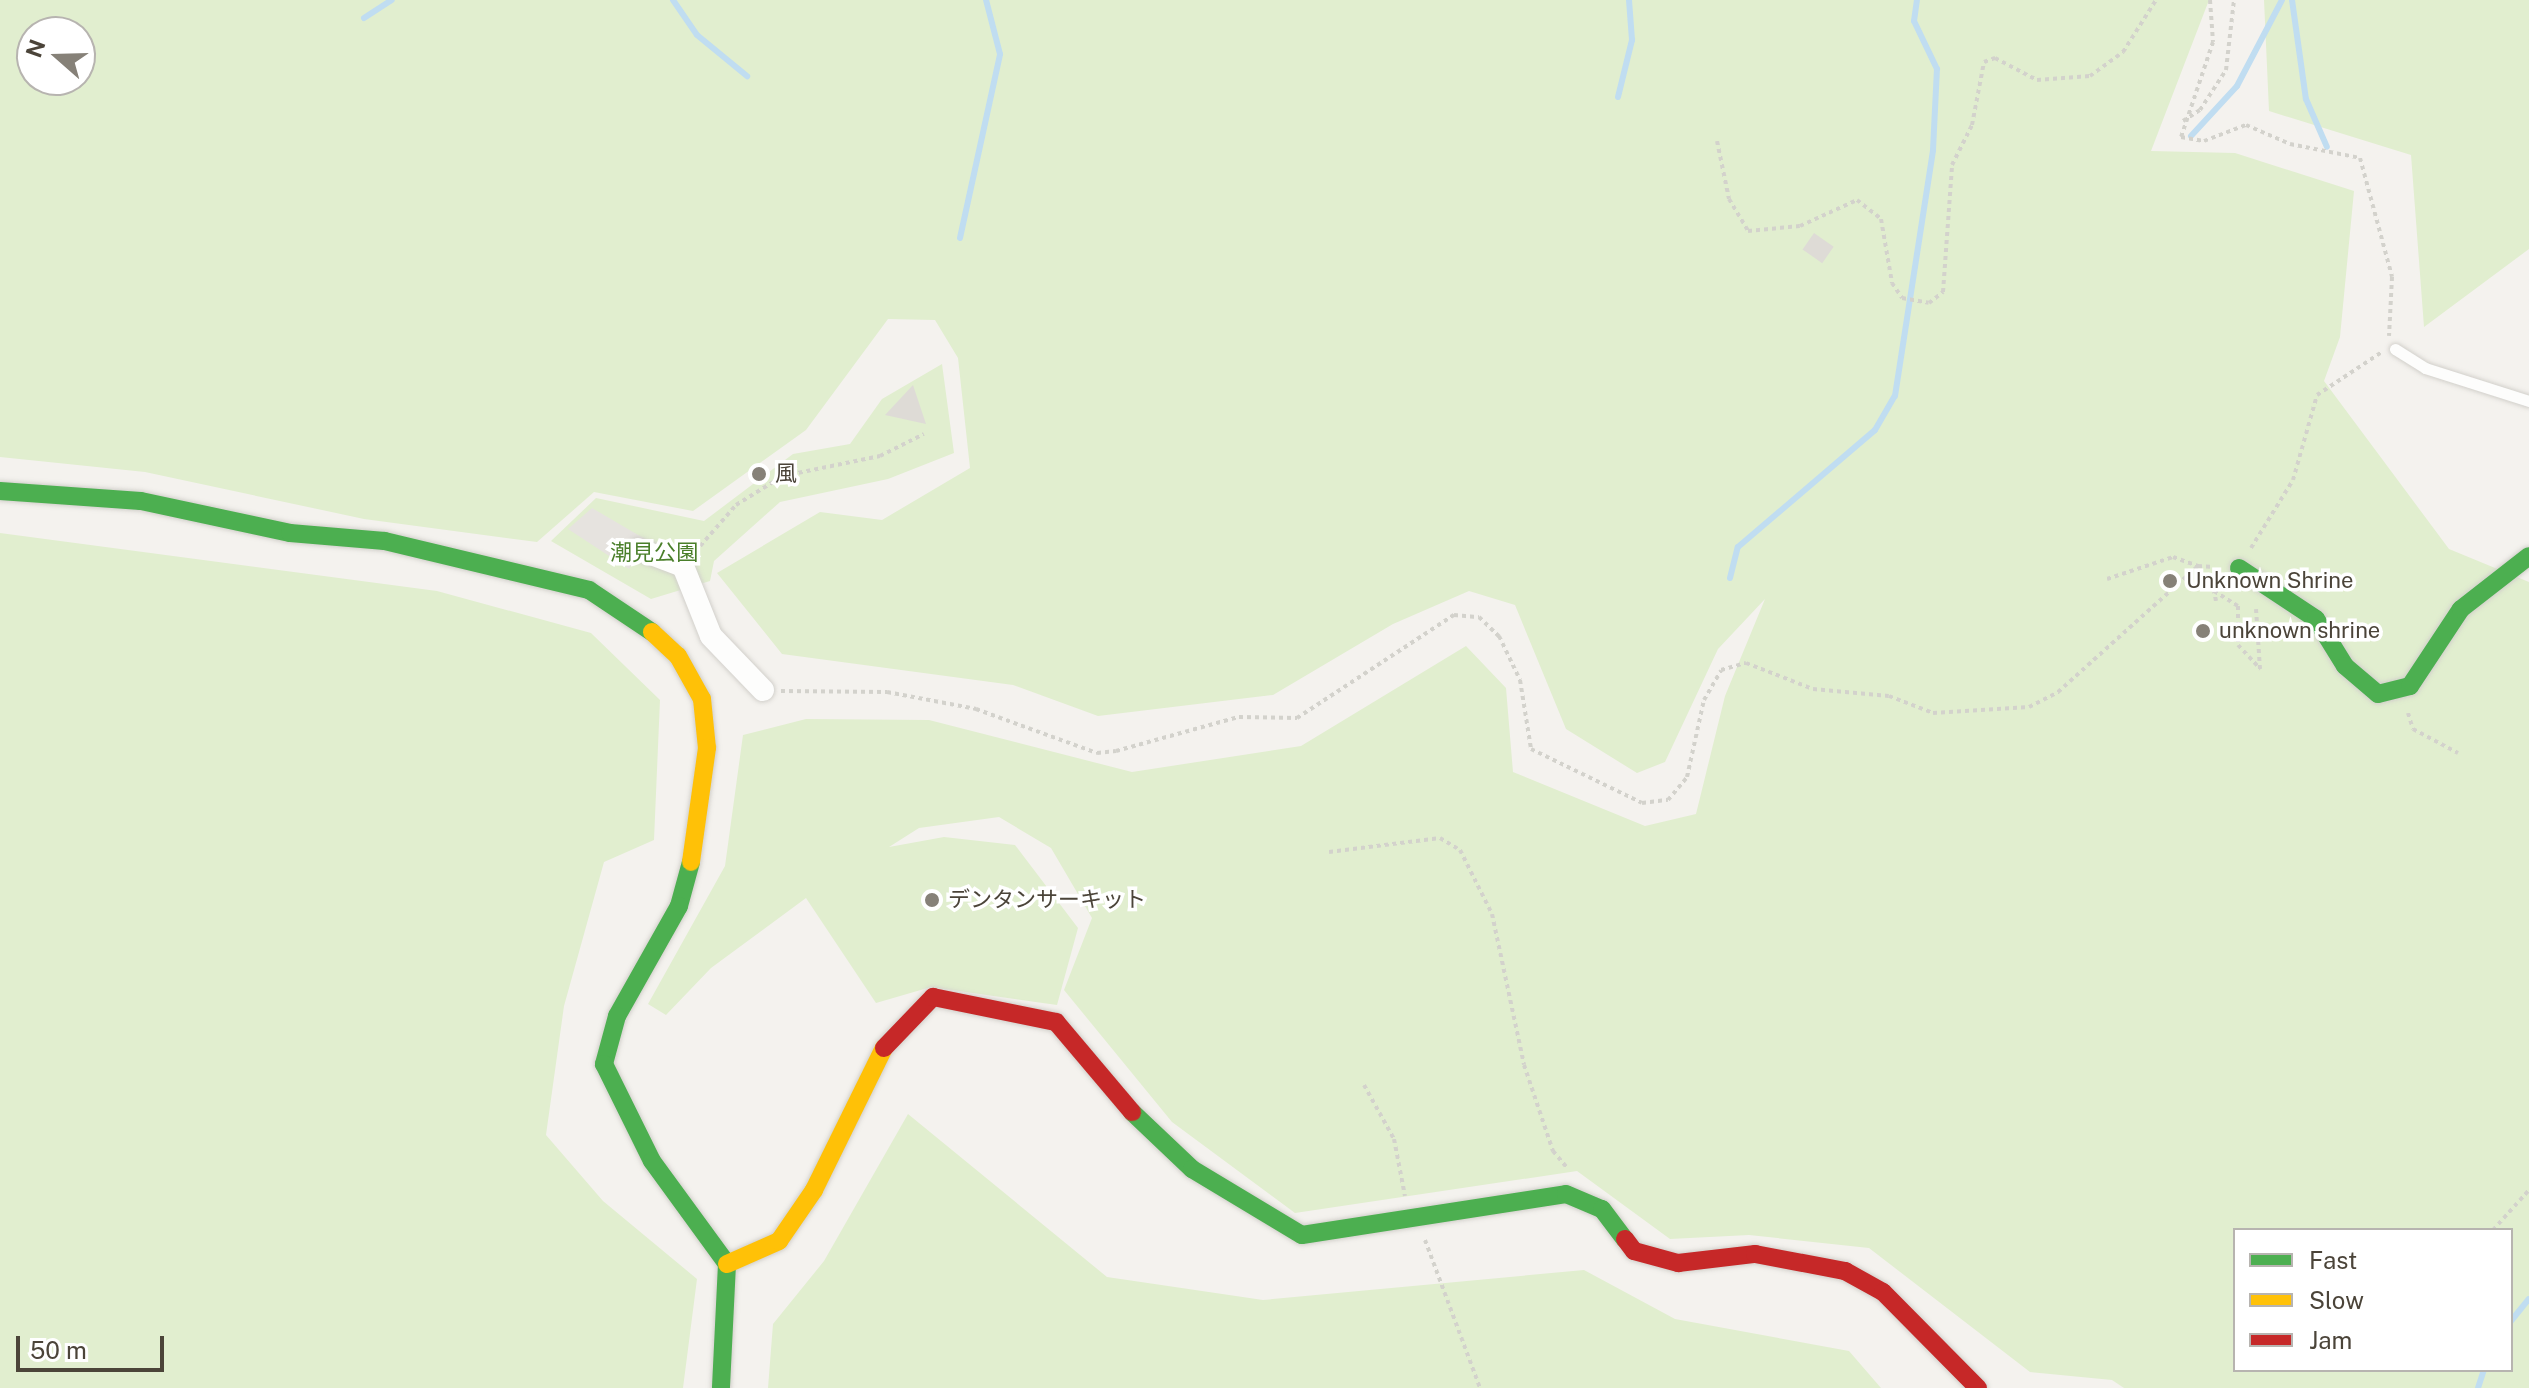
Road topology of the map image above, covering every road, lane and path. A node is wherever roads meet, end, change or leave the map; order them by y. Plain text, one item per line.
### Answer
1 (2156, 0) edge
2 (2210, 0) edge
3 (2234, 0) edge
4 (2181, 122) junction
5 (1717, 141) dead end
6 (2395, 349) junction
7 (2529, 401) edge
8 (924, 434) dead end
9 (0, 491) edge
10 (638, 549) dead end
11 (2529, 556) edge
12 (683, 566) junction
13 (2198, 566) junction
14 (2239, 568) junction
15 (2107, 579) dead end
16 (2266, 585) junction
17 (2216, 601) dead end
18 (2410, 686) junction
19 (763, 690) joint
20 (2458, 753) dead end
21 (1329, 852) dead end
22 (1364, 1085) dead end
23 (1571, 1173) dead end
24 (2529, 1190) edge
25 (1416, 1217) junction
26 (2495, 1228) edge
27 (727, 1264) junction
28 (721, 1388) edge
29 (1480, 1388) edge
30 (1978, 1388) edge

1 - 5 path
2 - 4 path
3 - 4 path
4 - 6 path
6 - 7 lane
6 - 14 path
8 - 12 path
9 - 27 street
10 - 12 street
11 - 18 street
12 - 19 street
13 - 14 path
13 - 15 path
13 - 19 path
14 - 16 street
16 - 17 path
16 - 18 street
18 - 20 path
21 - 23 path
22 - 25 path
24 - 26 path
25 - 27 street
25 - 29 path
25 - 30 street
27 - 28 street

